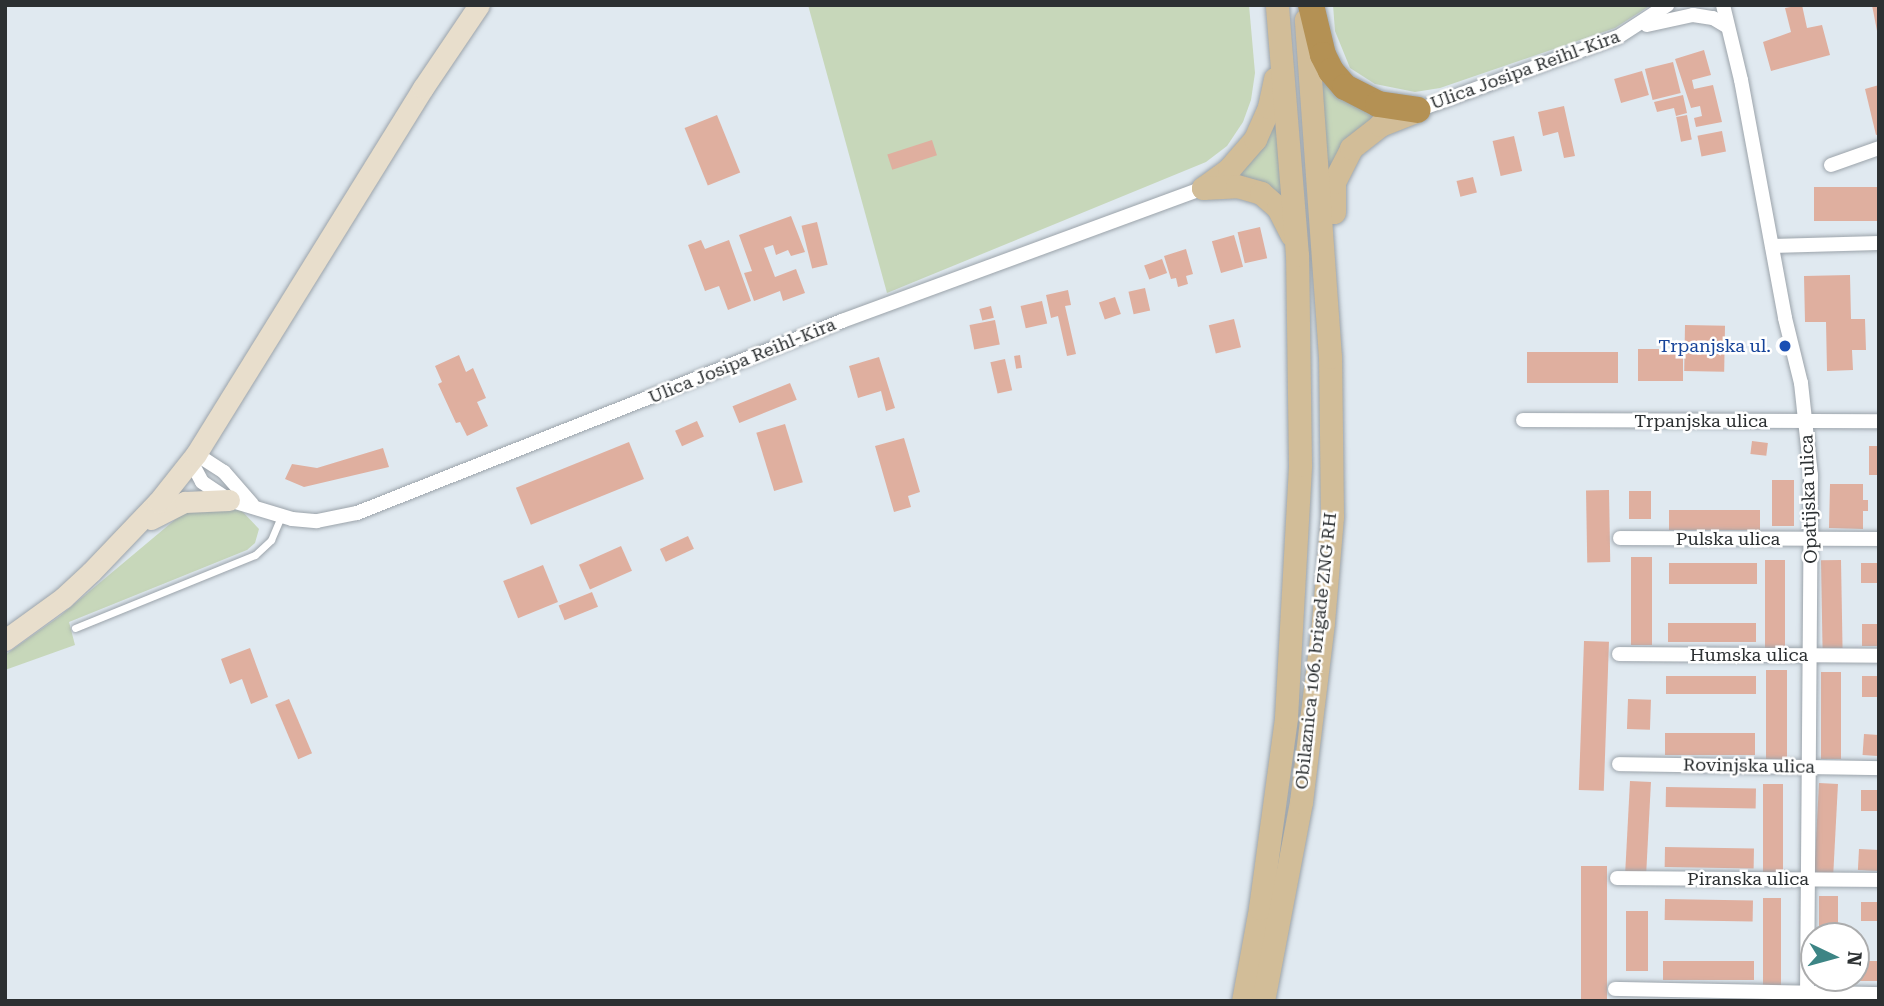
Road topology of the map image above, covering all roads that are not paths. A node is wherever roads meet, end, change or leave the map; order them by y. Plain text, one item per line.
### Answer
1 (479, 5) edge
2 (1277, 5) edge
3 (1304, 5) edge
4 (1311, 5) edge
5 (1667, 5) edge
6 (1723, 5) edge
7 (1728, 27) junction
8 (1632, 29) junction
9 (1279, 34) junction
10 (1418, 110) junction
11 (1879, 148) edge
12 (1831, 165) dead end
13 (1203, 188) junction
14 (1879, 243) edge
15 (1772, 246) junction
16 (1297, 255) junction
17 (1325, 277) junction
18 (1523, 420) dead end
19 (1807, 421) junction
20 (1879, 421) edge
21 (197, 454) junction
22 (229, 500) junction
23 (252, 504) junction
24 (281, 516) junction
25 (134, 529) junction
26 (1620, 538) dead end
27 (1812, 539) junction
28 (1879, 539) edge
29 (75, 628) dead end
30 (5, 639) edge
31 (1619, 654) dead end
32 (1809, 655) junction
33 (1879, 656) edge
34 (1619, 764) dead end
35 (1808, 767) junction
36 (1879, 768) edge
37 (1617, 878) dead end
38 (1808, 880) junction
39 (1879, 880) edge
40 (1615, 989) dead end
41 (1879, 994) edge
42 (1807, 997) edge
43 (1243, 1001) edge
44 (1264, 1001) edge

1 - 21 main road
2 - 9 main road, Obilaznica 106. brigade ZNG RH
3 - 17 main road, Obilaznica 106. brigade ZNG RH
4 - 10 highway
5 - 8 street, Ulica Josipa Reihl-Kira
6 - 7 street, Opatijska ulica
7 - 8 street
7 - 15 street, Opatijska ulica
8 - 10 street, Ulica Josipa Reihl-Kira
9 - 13 main road
9 - 16 main road, Obilaznica 106. brigade ZNG RH
10 - 17 main road
11 - 12 street
13 - 16 main road
13 - 24 street, Ulica Josipa Reihl-Kira
14 - 15 street
15 - 19 street, Opatijska ulica
16 - 43 main road, Obilaznica 106. brigade ZNG RH
17 - 44 main road, Obilaznica 106. brigade ZNG RH
18 - 19 street, Trpanjska ulica
19 - 20 street, Trpanjska ulica
19 - 27 street, Opatijska ulica
21 - 22 street
21 - 23 street
21 - 25 main road
22 - 23 street
22 - 25 main road
23 - 24 street, Ulica Josipa Reihl-Kira
24 - 29 lane
25 - 30 main road
26 - 27 street, Pulska ulica
27 - 28 street, Pulska ulica
27 - 32 street, Opatijska ulica
31 - 32 street, Humska ulica
32 - 33 street, Humska ulica
32 - 35 street, Opatijska ulica
34 - 35 street, Rovinjska ulica
35 - 36 street, Rovinjska ulica
35 - 38 street, Opatijska ulica
37 - 38 street, Piranska ulica
38 - 39 street, Piranska ulica
38 - 42 street, Opatijska ulica
40 - 42 street
41 - 42 street

